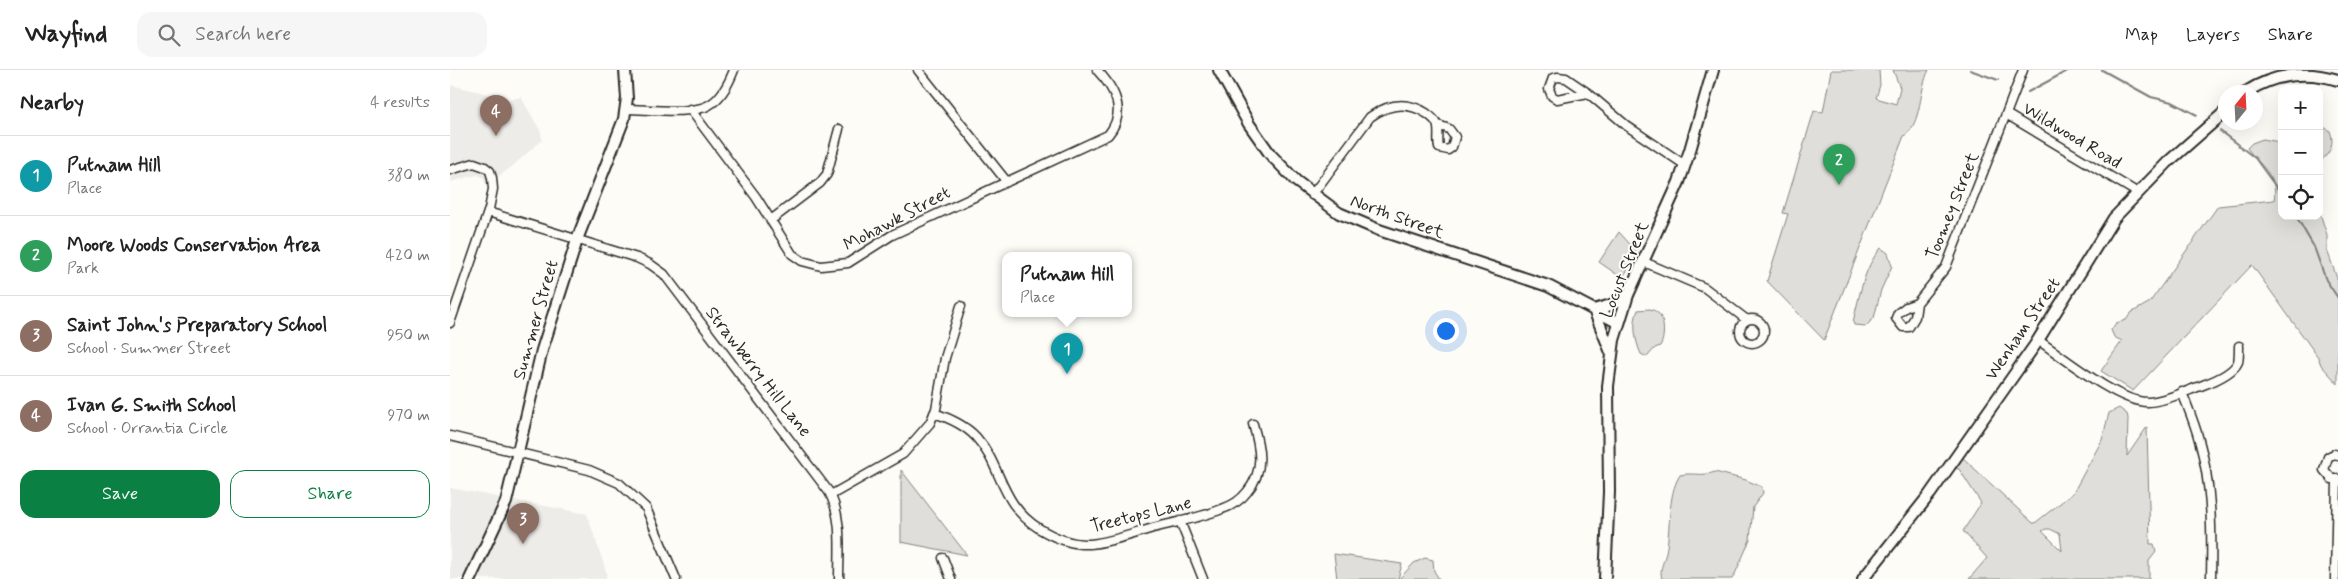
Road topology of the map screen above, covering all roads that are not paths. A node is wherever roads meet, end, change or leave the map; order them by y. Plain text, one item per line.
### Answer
1 (625, 70) edge
2 (734, 70) edge
3 (918, 70) edge
4 (1097, 70) edge
5 (1220, 70) edge
6 (1713, 70) edge
7 (2023, 70) edge
8 (2338, 80) edge
9 (2258, 85) edge
10 (1588, 93) junction
11 (627, 109) junction
12 (690, 109) junction
13 (2006, 114) junction
14 (2218, 118) edge
15 (1438, 125) dead end
16 (839, 129) dead end
17 (1685, 165) junction
18 (450, 170) edge
19 (1007, 182) junction
20 (2138, 193) junction
21 (1312, 195) junction
22 (488, 212) junction
23 (771, 220) junction
24 (578, 239) junction
25 (1644, 262) junction
26 (1628, 295) junction
27 (1918, 303) dead end
28 (961, 306) dead end
29 (1594, 310) junction
30 (1747, 320) dead end
31 (450, 322) edge
32 (1619, 323) junction
33 (2038, 340) junction
34 (2239, 346) dead end
35 (1612, 356) junction
36 (2182, 392) junction
37 (934, 413) junction
38 (1253, 424) dead end
39 (450, 436) edge
40 (518, 452) junction
41 (2338, 456) edge
42 (2337, 479) edge
43 (831, 495) junction
44 (1180, 521) junction
45 (2337, 551) edge
46 (943, 558) dead end
47 (470, 579) edge
48 (676, 579) edge
49 (839, 579) edge
50 (951, 579) edge
51 (1203, 579) edge
52 (1605, 579) edge
53 (1863, 579) edge
54 (2211, 579) edge
55 (2335, 579) edge

1 - 11 main road, Summer Street
2 - 12 street
3 - 19 street
4 - 19 street, Mohawk Street
5 - 21 main road, North Street
6 - 17 main road, Locust Street
7 - 13 street, Wildwood Road
8 - 9 main road
10 - 10 street
10 - 17 street
11 - 12 street
11 - 24 main road, Summer Street
12 - 23 street, Mohawk Street
13 - 20 street, Wildwood Road
13 - 27 street, Toomey Street
14 - 20 main road, Wenham Street
15 - 21 street
16 - 23 street
17 - 25 main road, Locust Street
18 - 22 street
19 - 23 street, Mohawk Street
20 - 33 main road, Wenham Street
21 - 29 main road, North Street
22 - 24 street, Strawberry Hill Lane
22 - 31 street
24 - 40 main road, Summer Street
24 - 43 street, Strawberry Hill Lane
25 - 26 main road, Locust Street
25 - 30 street
26 - 29 main road
26 - 32 main road, Locust Street
28 - 37 street
29 - 32 main road, North Street
29 - 35 main road
32 - 35 main road, Locust Street
33 - 36 street
33 - 53 main road, Wenham Street
34 - 36 street
35 - 52 main road, Locust Street
36 - 54 street
37 - 43 street
37 - 44 street, Treetops Lane
38 - 44 street, Treetops Lane
39 - 40 street
40 - 47 main road, Summer Street
40 - 48 street
41 - 42 street
42 - 45 street
43 - 49 street, Strawberry Hill Lane
44 - 51 street
45 - 55 street
46 - 50 street

